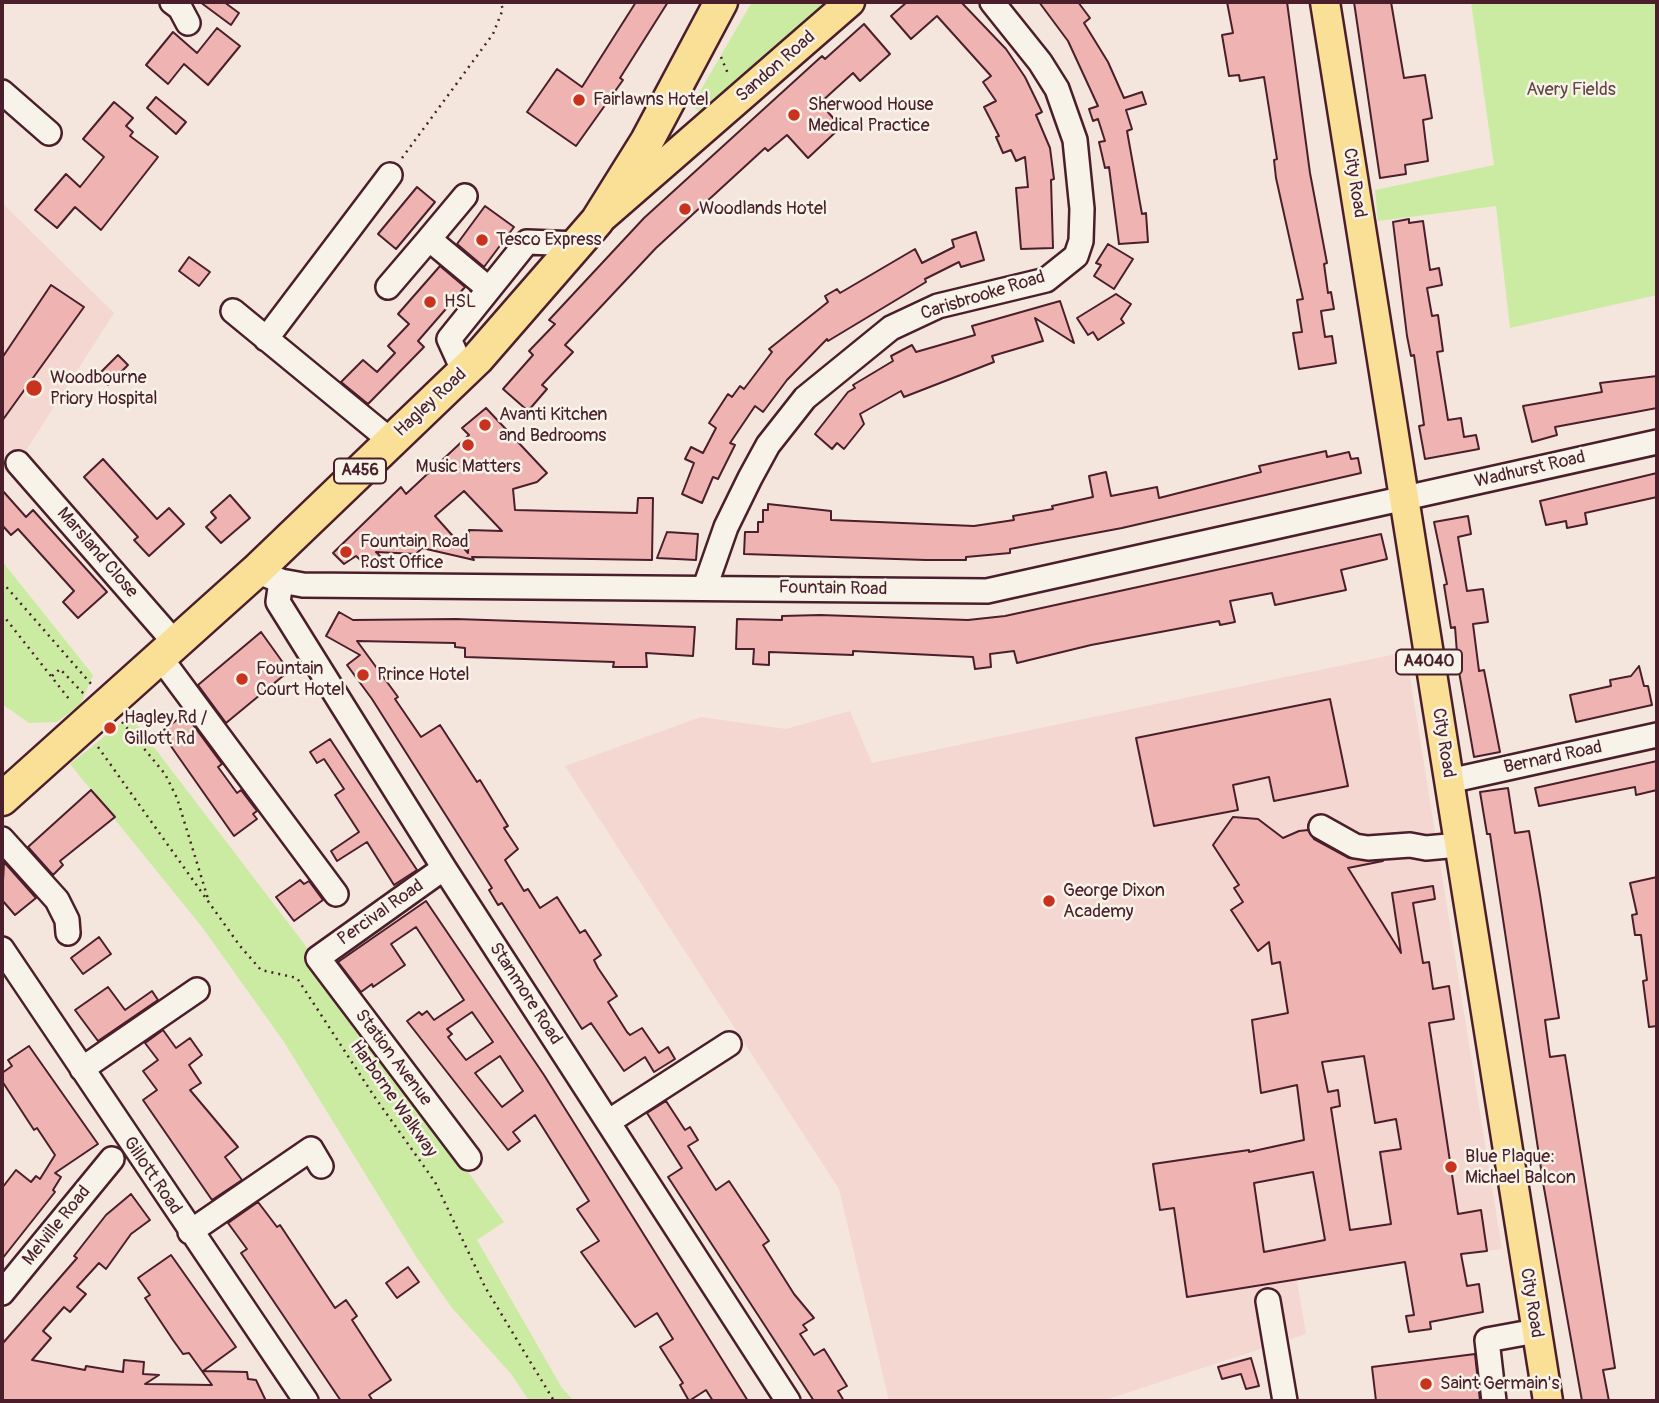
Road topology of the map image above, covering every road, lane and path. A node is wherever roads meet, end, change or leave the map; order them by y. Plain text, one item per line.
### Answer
1 (172, 2) edge
2 (500, 2) edge
3 (721, 2) edge
4 (850, 2) edge
5 (992, 2) edge
6 (1325, 2) edge
7 (188, 23) dead end
8 (699, 41) junction
9 (753, 87) junction
10 (2, 92) edge
11 (702, 132) junction
12 (49, 133) dead end
13 (647, 141) junction
14 (390, 175) joint
15 (465, 196) dead end
16 (588, 233) junction
17 (429, 239) junction
18 (388, 287) dead end
19 (489, 289) junction
20 (233, 311) dead end
21 (266, 339) junction
22 (464, 372) junction
23 (391, 441) junction
24 (1657, 442) edge
25 (18, 463) dead end
26 (1402, 497) junction
27 (269, 576) junction
28 (2, 582) edge
29 (705, 587) junction
30 (2, 614) edge
31 (168, 650) junction
32 (52, 676) junction
33 (95, 696) junction
34 (69, 699) dead end
35 (1657, 735) edge
36 (98, 747) dead end
37 (1449, 781) junction
38 (2, 799) edge
39 (1321, 827) dead end
40 (2, 839) edge
41 (1460, 845) junction
42 (444, 868) junction
43 (336, 894) dead end
44 (210, 905) junction
45 (68, 933) dead end
46 (2, 949) edge
47 (318, 958) joint
48 (197, 990) dead end
49 (729, 1045) dead end
50 (82, 1069) junction
51 (608, 1122) junction
52 (469, 1158) dead end
53 (112, 1159) dead end
54 (321, 1166) dead end
55 (190, 1232) junction
56 (2, 1293) edge
57 (1268, 1301) dead end
58 (1536, 1331) junction
59 (306, 1401) edge
60 (554, 1401) edge
61 (788, 1401) edge
62 (1285, 1401) edge
63 (1494, 1401) edge
64 (1548, 1401) edge

1 - 7 street
2 - 14 path
3 - 8 highway, Hagley Road / A456
4 - 9 main road, Sandon Road
5 - 29 street, Carisbrooke Road
6 - 26 main road, City Road / A4040
8 - 9 path
8 - 13 highway, Hagley Road / A456
9 - 11 main road, Sandon Road
10 - 12 street
11 - 13 main road
11 - 16 main road, Sandon Road
13 - 16 highway, Hagley Road / A456
14 - 21 street
15 - 17 street
16 - 19 street
16 - 22 highway, Hagley Road / A456
17 - 18 street
17 - 19 street
19 - 22 street
20 - 21 street
21 - 23 street
22 - 23 highway, Hagley Road / A456
23 - 27 highway, Hagley Road / A456
24 - 26 street, Wadhurst Road
25 - 31 street, Marsland Close
26 - 29 street, Fountain Road
26 - 37 main road, City Road / A4040
27 - 29 street, Fountain Road
27 - 31 highway, Hagley Road / A456
27 - 42 street, Stanmore Road
28 - 33 path
30 - 32 path
31 - 33 highway, Hagley Road / A456
31 - 43 street, Marsland Close
32 - 33 path
32 - 34 path
33 - 38 highway, Hagley Road / A456
33 - 44 path
35 - 37 street, Bernard Road
36 - 44 path, Harborne Walkway
37 - 41 main road, City Road / A4040
39 - 41 street
40 - 45 street
41 - 58 main road, City Road / A4040
42 - 47 street, Percival Road
42 - 51 street, Stanmore Road
44 - 60 path, Harborne Walkway
46 - 50 street, Gillott Road
47 - 52 street, Station Avenue
48 - 50 street
49 - 51 street
50 - 55 street, Gillott Road
51 - 61 street, Stanmore Road
53 - 56 street, Melville Road
54 - 55 street
55 - 59 street, Gillott Road
57 - 62 street
58 - 63 street
58 - 64 main road, City Road / A4040

